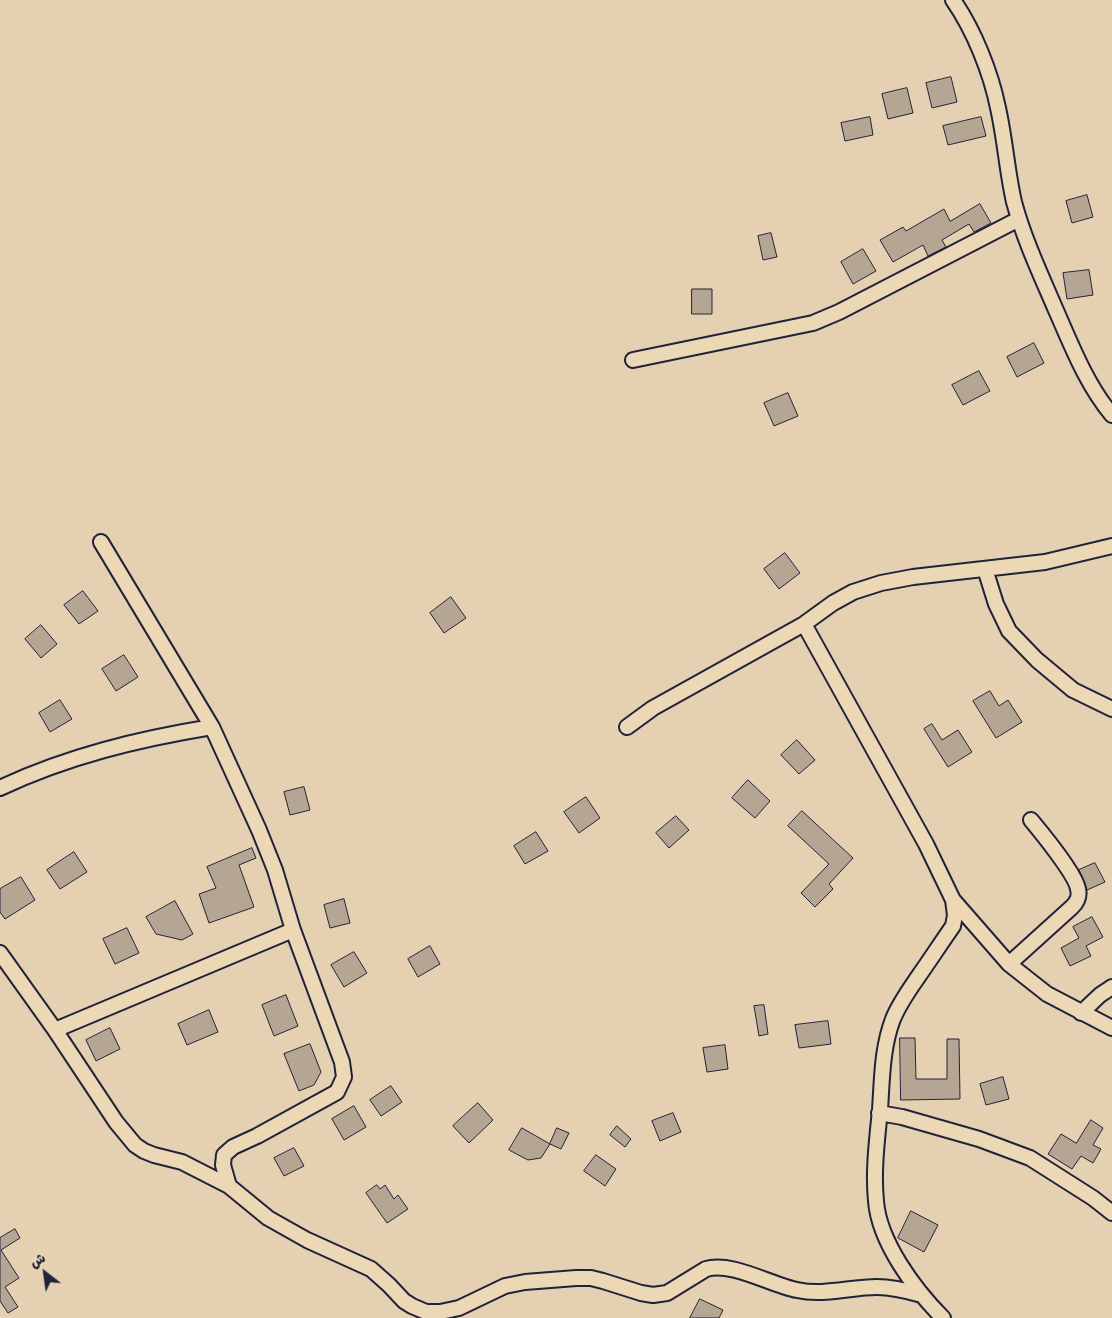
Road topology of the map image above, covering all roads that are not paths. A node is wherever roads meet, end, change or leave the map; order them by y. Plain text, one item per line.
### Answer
1 (953, 0) edge
2 (1019, 219) junction
3 (633, 360) dead end
4 (1112, 415) edge
5 (101, 542) dead end
6 (1112, 546) edge
7 (985, 569) junction
8 (804, 624) junction
9 (1112, 709) edge
10 (212, 727) junction
11 (627, 727) dead end
12 (0, 788) edge
13 (1030, 820) dead end
14 (954, 900) junction
15 (972, 923) junction
16 (953, 926) junction
17 (293, 930) junction
18 (0, 953) edge
19 (1009, 964) junction
20 (1112, 987) edge
21 (1081, 1013) junction
22 (1112, 1028) edge
23 (55, 1030) junction
24 (879, 1113) junction
25 (229, 1186) junction
26 (1112, 1213) edge
27 (922, 1295) junction
28 (425, 1315) edge
29 (943, 1318) edge

1 - 2 street
2 - 3 street
2 - 4 street
5 - 10 street
6 - 7 street
7 - 8 street
7 - 9 street
8 - 11 street
8 - 14 street
10 - 12 street
10 - 17 street
13 - 19 street
14 - 15 street
14 - 16 street
15 - 16 street
15 - 19 street
16 - 24 street
17 - 23 street
17 - 25 street
18 - 23 street
19 - 21 street
20 - 21 street
21 - 22 street
23 - 25 street
24 - 26 street
24 - 27 street
25 - 28 street
27 - 28 street
27 - 29 street

